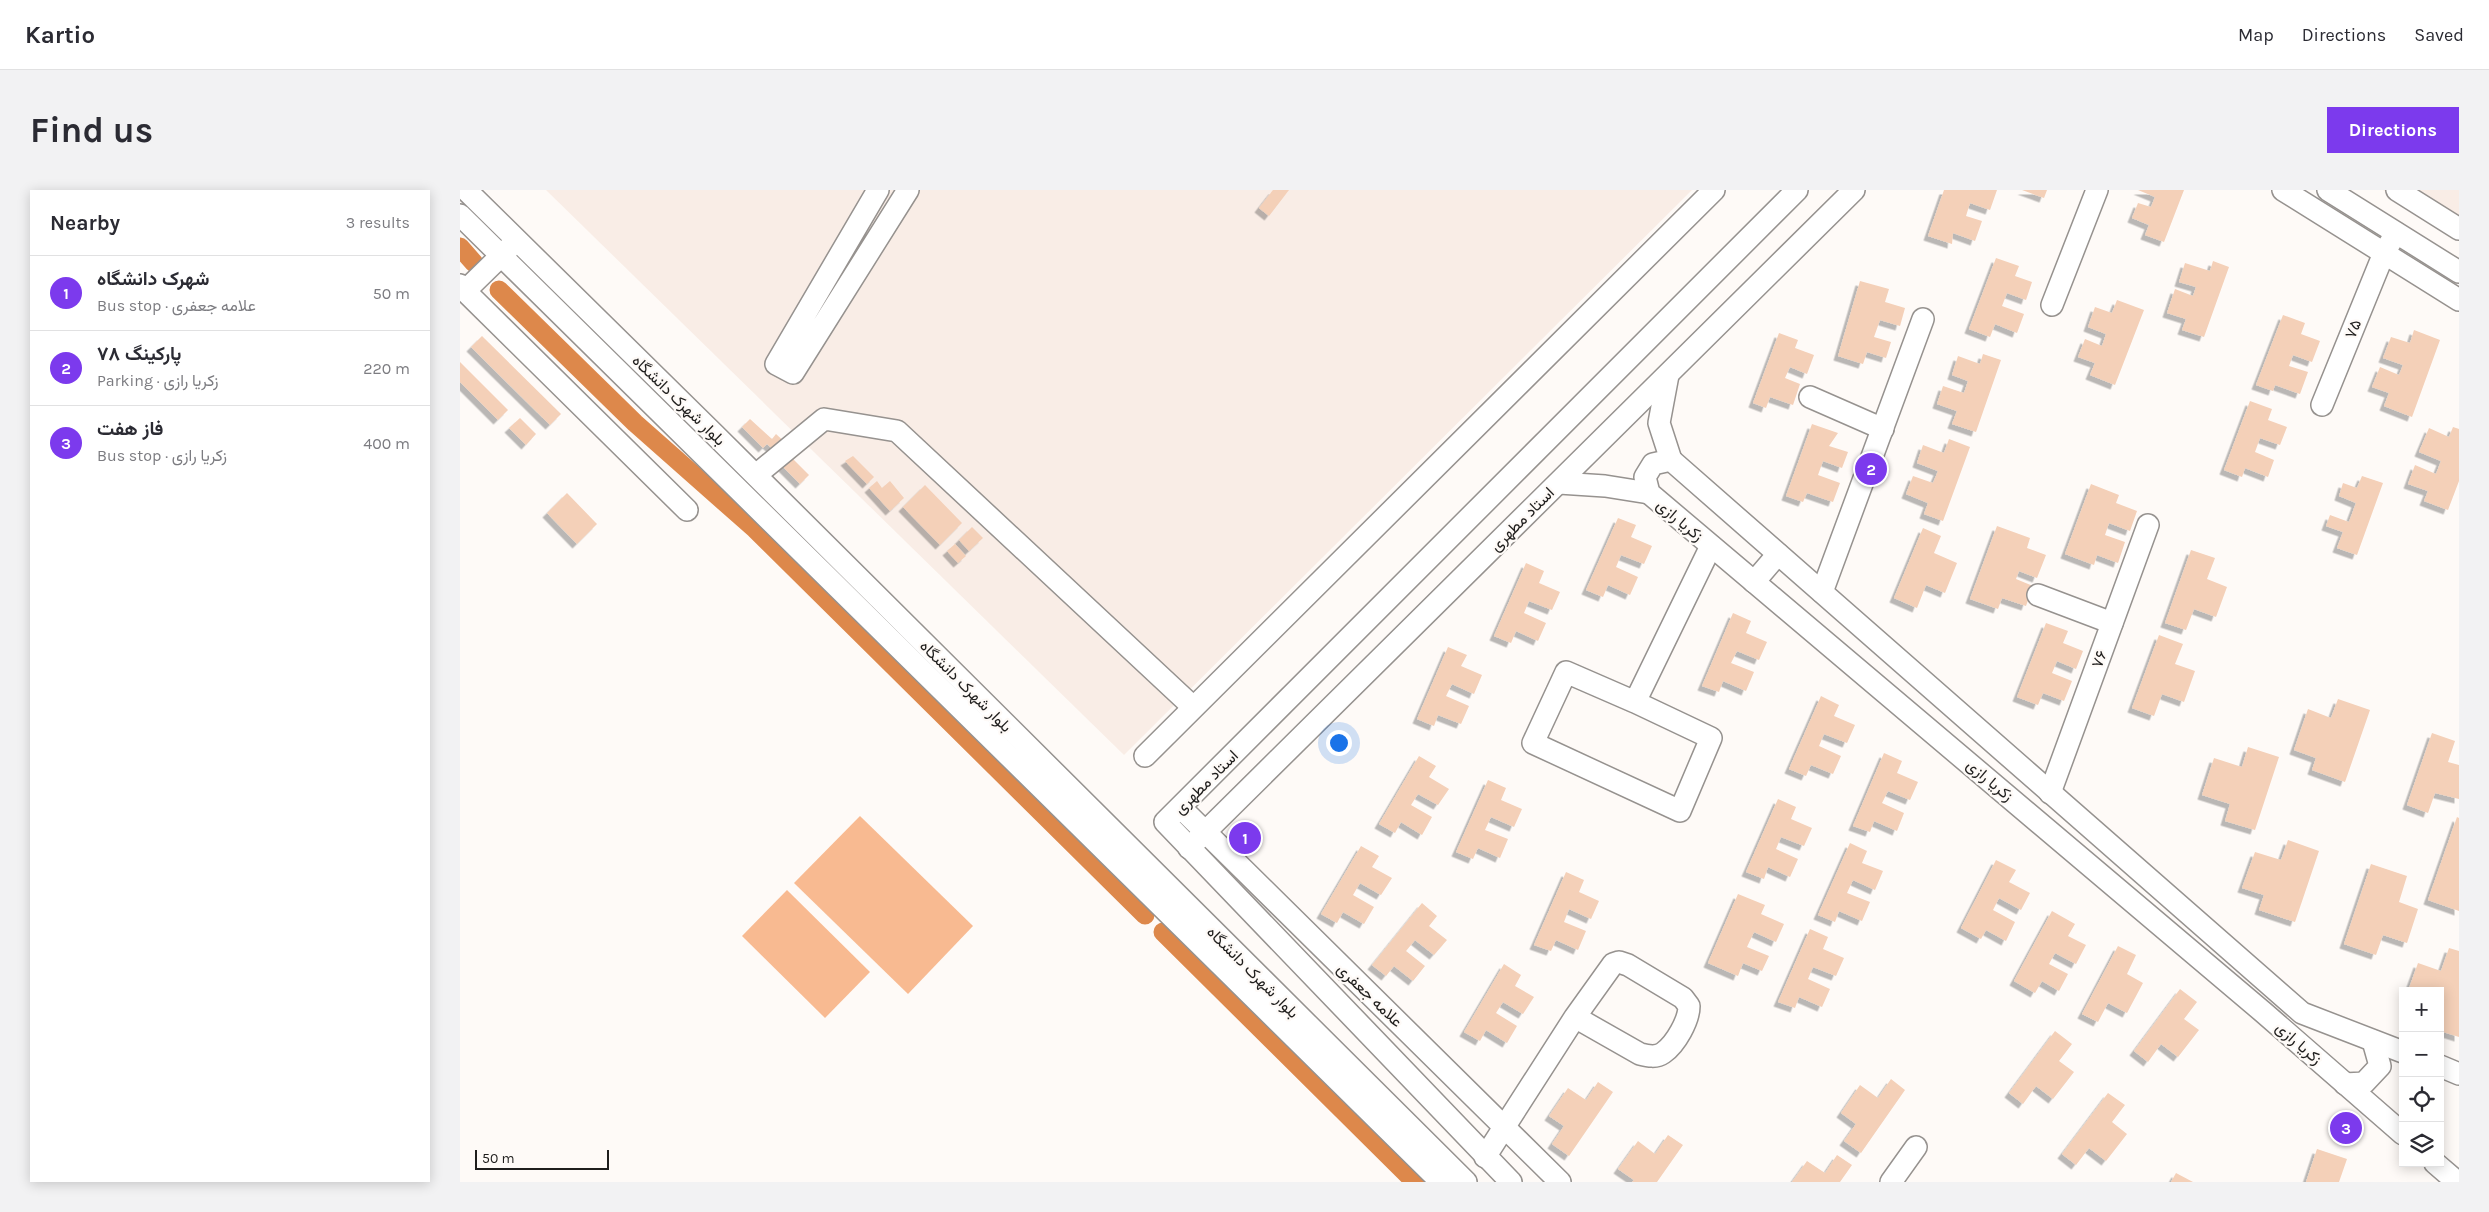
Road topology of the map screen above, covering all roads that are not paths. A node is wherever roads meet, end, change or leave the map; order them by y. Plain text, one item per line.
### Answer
1 (466, 190) edge
2 (878, 190) edge
3 (908, 190) edge
4 (1714, 190) edge
5 (1797, 190) edge
6 (1854, 190) edge
7 (2096, 190) edge
8 (2283, 190) edge
9 (2328, 190) edge
10 (2397, 190) edge
11 (460, 215) edge
12 (2459, 229) edge
13 (2396, 233) junction
14 (517, 241) junction
15 (2384, 253) junction
16 (500, 256) junction
17 (2459, 272) edge
18 (462, 288) edge
19 (2459, 300) edge
20 (2052, 305) dead end
21 (1923, 319) dead end
22 (1668, 375) junction
23 (1810, 397) dead end
24 (2322, 406) dead end
25 (1883, 429) junction
26 (1671, 460) junction
27 (756, 475) junction
28 (1559, 483) junction
29 (1649, 493) junction
30 (687, 510) dead end
31 (2148, 525) dead end
32 (1712, 546) junction
33 (1778, 554) junction
34 (1754, 582) junction
35 (1822, 592) junction
36 (2038, 595) dead end
37 (2112, 623) junction
38 (1635, 702) junction
39 (1193, 707) junction
40 (1145, 756) dead end
41 (2020, 766) junction
42 (2000, 788) junction
43 (2050, 793) junction
44 (1181, 808) junction
45 (1165, 822) joint
46 (1204, 832) junction
47 (1189, 848) junction
48 (1575, 1017) junction
49 (2373, 1041) junction
50 (2399, 1051) edge
51 (2444, 1068) edge
52 (2459, 1074) edge
53 (2345, 1084) junction
54 (1504, 1127) junction
55 (2399, 1131) edge
56 (1916, 1147) dead end
57 (1485, 1157) junction
58 (2440, 1167) edge
59 (1441, 1182) edge
60 (1466, 1182) edge
61 (1511, 1182) edge
62 (1560, 1182) edge
63 (1891, 1182) edge
64 (2457, 1182) edge

1 - 14 street, بلوار شهرک دانشگاه
2 - 3 street
4 - 39 street
5 - 44 street, استاد مطهری
6 - 22 street, استاد مطهری
7 - 20 street
8 - 15 street
9 - 13 street
10 - 12 street
11 - 16 street, بلوار شهرک دانشگاه
13 - 15 street, ۷۵
13 - 17 street
14 - 16 street
14 - 27 street, بلوار شهرک دانشگاه
15 - 19 street
15 - 24 street, ۷۵
16 - 18 street
16 - 59 street, بلوار شهرک دانشگاه
18 - 30 street
21 - 25 street
22 - 26 street
22 - 28 street, استاد مطهری
23 - 25 street
25 - 35 street
26 - 29 street, زکریا رازی
26 - 33 street, زکریا رازی
27 - 39 street
27 - 60 street, بلوار شهرک دانشگاه
28 - 29 street
28 - 46 street, استاد مطهری
29 - 32 street, زکریا رازی
31 - 37 street, ۷۶
32 - 34 street, زکریا رازی
32 - 38 street
33 - 34 street
33 - 35 street, زکریا رازی
34 - 42 street, زکریا رازی
35 - 41 street, زکریا رازی
36 - 37 street
37 - 43 street, ۷۶
38 - 38 street
39 - 40 street
41 - 42 street
41 - 43 street, زکریا رازی
42 - 53 street, زکریا رازی
43 - 49 street, زکریا رازی
44 - 45 street, استاد مطهری
44 - 46 street, علامه جعفری
45 - 47 street, علامه جعفری
46 - 47 street, استاد مطهری
46 - 54 street, علامه جعفری
47 - 57 street, علامه جعفری
48 - 48 street
48 - 54 street
49 - 50 street, زکریا رازی
49 - 53 street
51 - 52 street
53 - 55 street, زکریا رازی
54 - 57 street
54 - 62 street, علامه جعفری
56 - 63 street
57 - 61 street, علامه جعفری
58 - 64 street

